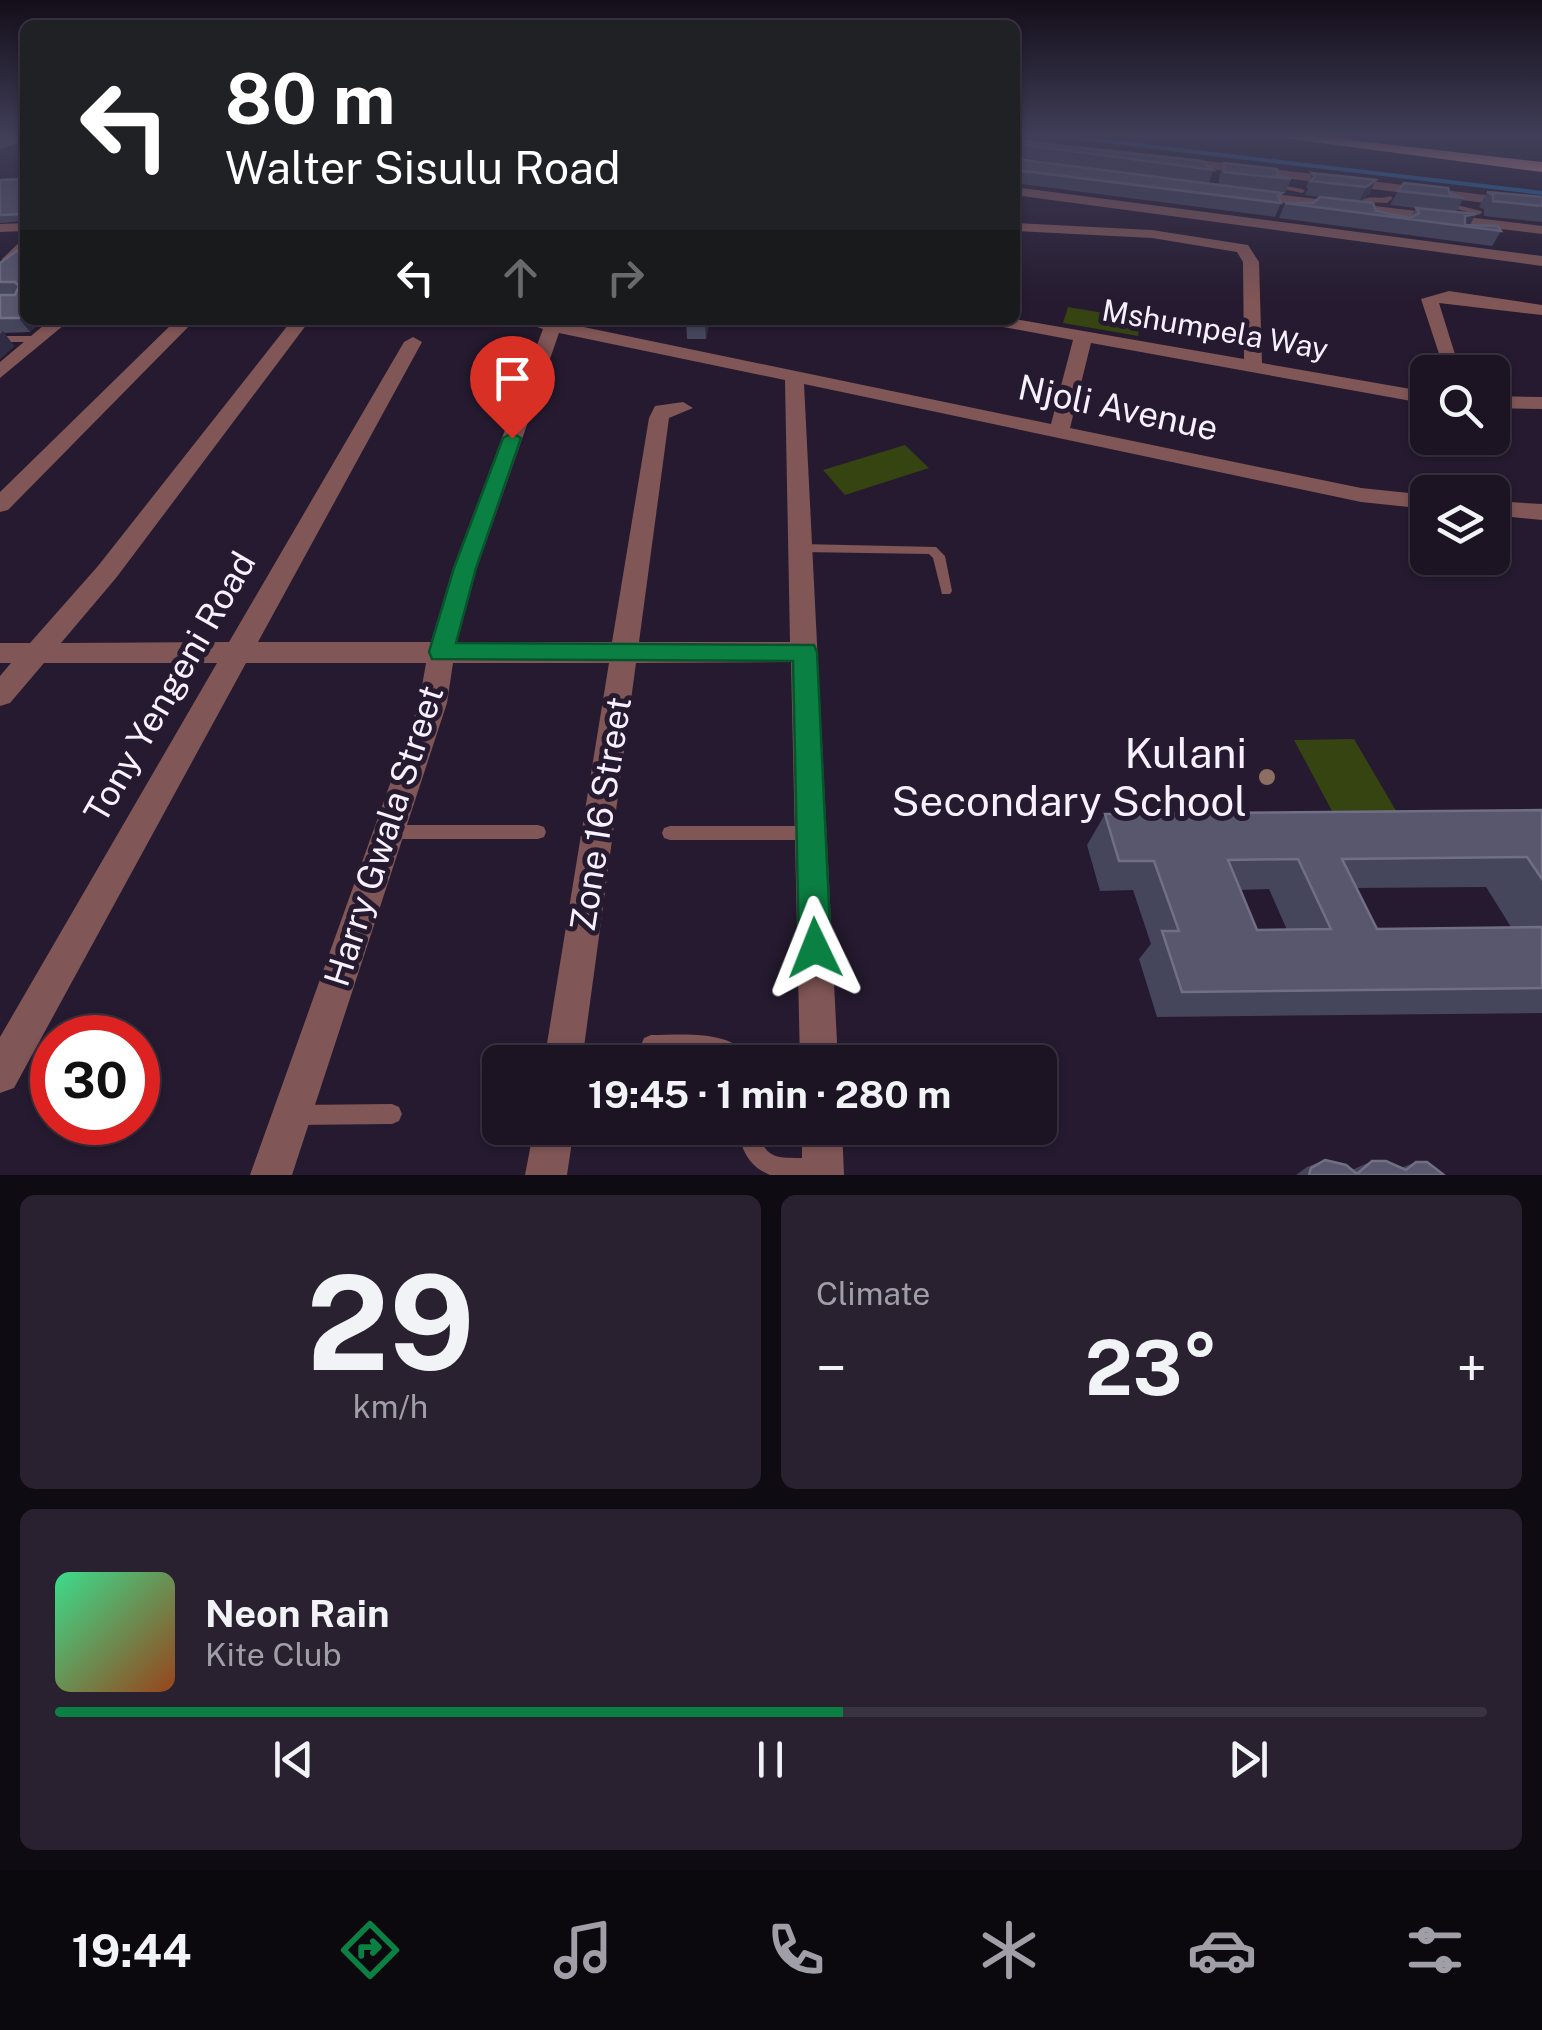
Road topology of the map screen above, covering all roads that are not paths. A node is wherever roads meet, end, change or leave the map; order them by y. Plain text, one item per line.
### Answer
1 (1020, 192) edge
2 (1051, 192) edge
3 (1236, 192) edge
4 (1249, 192) edge
5 (1294, 192) edge
6 (1296, 192) edge
7 (1309, 192) edge
8 (1333, 192) edge
9 (1348, 192) edge
10 (1407, 192) edge
11 (1415, 192) edge
12 (1427, 192) edge
13 (1050, 195) junction
14 (1303, 195) junction
15 (1249, 196) junction
16 (1390, 198) dead end
17 (1470, 198) junction
18 (1505, 202) junction
19 (1366, 203) junction
20 (1445, 204) edge
21 (1336, 205) junction
22 (1541, 207) edge
23 (1284, 210) edge
24 (1181, 213) junction
25 (1425, 216) junction
26 (1252, 224) junction
27 (1400, 224) edge
28 (1484, 224) junction
29 (1020, 227) edge
30 (1521, 228) junction
31 (1542, 230) edge
32 (1311, 232) junction
33 (1467, 233) edge
34 (1344, 236) junction
35 (1378, 240) junction
36 (20, 243) edge
37 (1243, 248) junction
38 (1439, 248) junction
39 (1500, 256) junction
40 (1542, 261) edge
41 (4, 265) edge
42 (1542, 310) edge
43 (55, 325) edge
44 (181, 325) edge
45 (297, 325) edge
46 (548, 325) edge
47 (1019, 325) edge
48 (553, 326) junction
49 (1083, 337) junction
50 (0, 339) edge
51 (39, 339) junction
52 (413, 342) dead end
53 (1446, 355) edge
54 (1253, 366) junction
55 (0, 372) edge
56 (794, 377) junction
57 (1410, 395) edge
58 (1510, 403) edge
59 (1542, 404) edge
60 (683, 408) dead end
61 (1059, 431) junction
62 (1410, 501) edge
63 (0, 505) edge
64 (1510, 509) edge
65 (1542, 512) edge
66 (801, 548) junction
67 (946, 591) dead end
68 (0, 652) edge
69 (37, 652) junction
70 (237, 652) junction
71 (441, 652) junction
72 (624, 652) junction
73 (805, 652) junction
74 (0, 694) edge
75 (388, 832) junction
76 (538, 832) dead end
77 (670, 833) dead end
78 (811, 833) junction
79 (566, 1045) edge
80 (819, 1045) edge
81 (0, 1074) edge
82 (392, 1114) dead end
83 (292, 1115) junction
84 (551, 1145) edge
85 (752, 1145) edge
86 (822, 1145) edge
87 (823, 1172) edge
88 (272, 1175) edge
89 (546, 1175) edge

1 - 13 street
2 - 13 street
3 - 15 street
4 - 15 street
5 - 14 lane
6 - 14 street
7 - 14 street
8 - 21 street
9 - 19 street
10 - 19 street
11 - 25 street
12 - 17 street
13 - 24 street
14 - 15 street
14 - 21 street
14 - 23 lane
14 - 32 street
15 - 24 street
15 - 26 street
16 - 19 lane
17 - 18 street
17 - 28 street
18 - 22 street
18 - 30 street
19 - 21 street
19 - 25 street
19 - 27 lane
19 - 35 street
20 - 28 lane
21 - 34 street
24 - 26 street
25 - 28 street
25 - 38 street
26 - 32 street
26 - 37 street
28 - 30 street
28 - 33 lane
28 - 39 street
29 - 37 street
30 - 31 street
30 - 40 street
32 - 34 street
34 - 35 street
35 - 38 street
36 - 41 street
37 - 54 street
38 - 39 street
39 - 40 street
42 - 53 street
43 - 51 street
44 - 63 street
45 - 69 street
46 - 48 street, Njoli Avenue
47 - 49 street, Mshumpela Way
48 - 56 street, Njoli Avenue
48 - 71 street, Harry Gwala Street
49 - 54 street, Mshumpela Way
49 - 61 street
50 - 51 lane
51 - 55 street
52 - 70 street, Tony Yengeni Road
54 - 57 street, Mshumpela Way
56 - 61 street, Njoli Avenue
56 - 66 street
58 - 59 street
60 - 72 street, Zone 16 Street
61 - 62 street, Njoli Avenue
64 - 65 street
66 - 67 lane
66 - 73 street
68 - 69 street
69 - 70 street
69 - 74 street
70 - 71 street
70 - 81 street, Tony Yengeni Road
71 - 72 street
71 - 75 street, Harry Gwala Street
72 - 73 street
72 - 79 street, Zone 16 Street
73 - 78 street
75 - 76 lane
75 - 83 street, Harry Gwala Street
77 - 78 lane
78 - 80 street
82 - 83 lane
83 - 88 street, Harry Gwala Street
84 - 89 street
85 - 87 lane
86 - 87 street

